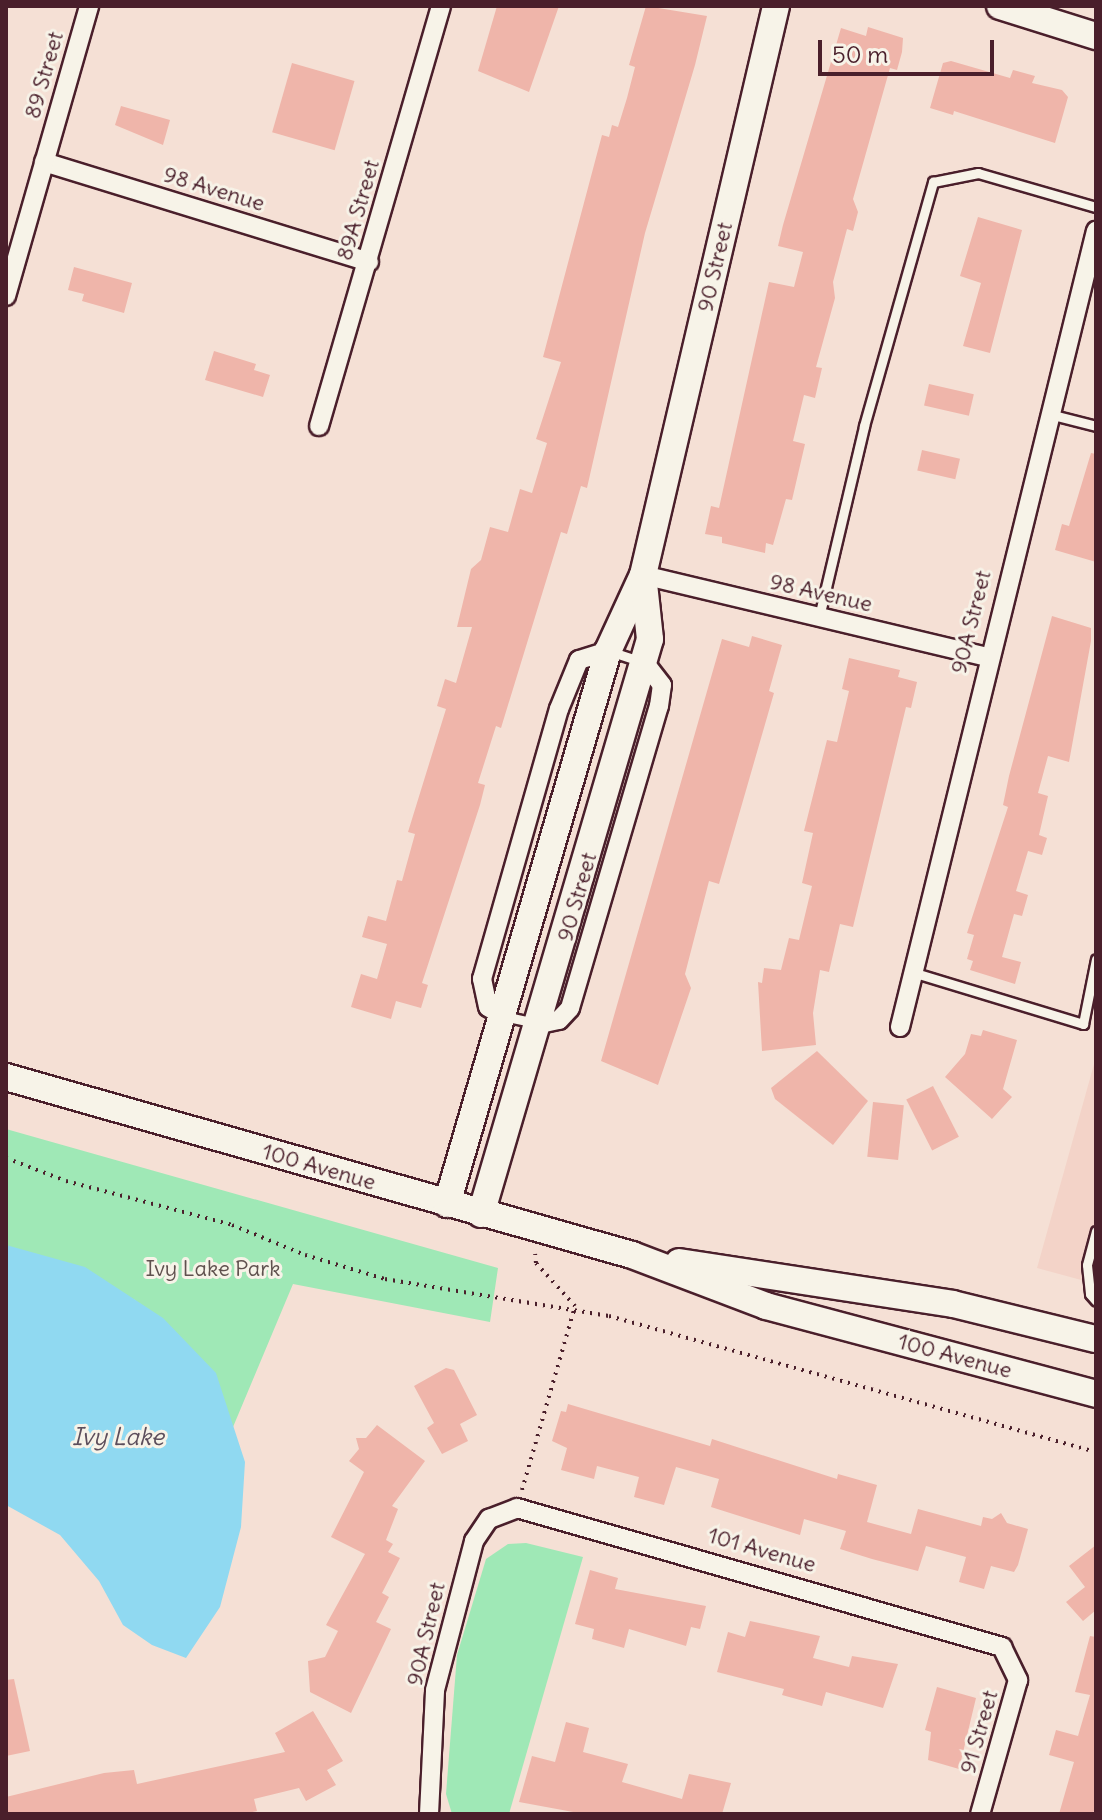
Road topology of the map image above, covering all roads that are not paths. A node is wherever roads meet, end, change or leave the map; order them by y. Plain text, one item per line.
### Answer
1 (89, 6) edge
2 (441, 6) edge
3 (776, 6) edge
4 (1000, 6) edge
5 (1096, 36) edge
6 (44, 162) junction
7 (1096, 207) edge
8 (1096, 231) edge
9 (369, 262) junction
10 (6, 296) edge
11 (1048, 413) junction
12 (319, 426) dead end
13 (1096, 426) edge
14 (643, 575) junction
15 (819, 617) junction
16 (608, 651) junction
17 (988, 657) junction
18 (644, 662) junction
19 (1096, 959) edge
20 (912, 972) junction
21 (503, 1016) junction
22 (540, 1024) junction
23 (900, 1027) dead end
24 (6, 1077) edge
25 (447, 1204) junction
26 (481, 1214) junction
27 (1096, 1231) edge
28 (632, 1255) junction
29 (1096, 1301) edge
30 (1096, 1339) edge
31 (1096, 1394) edge
32 (517, 1508) joint
33 (1013, 1664) joint
34 (429, 1814) edge
35 (980, 1814) edge

1 - 6 street, 89 Street
2 - 9 street, 89A Street
3 - 14 street, 90 Street
4 - 5 street
6 - 9 street, 98 Avenue
6 - 10 street, 89 Street
7 - 15 lane
8 - 11 street, 90A Street
9 - 12 street, 89A Street
11 - 13 lane
11 - 17 street, 90A Street
14 - 15 street, 98 Avenue
14 - 16 street, 90 Street
14 - 18 street, 90 Street
15 - 17 street, 98 Avenue
16 - 18 lane
16 - 21 street, 90 Street
17 - 20 street, 90A Street
18 - 22 street, 90 Street
19 - 20 lane
20 - 23 street, 90A Street
21 - 22 lane
21 - 25 street, 90 Street
22 - 26 street, 90 Street
24 - 25 street, 100 Avenue
25 - 26 street, 100 Avenue
26 - 28 street, 100 Avenue
27 - 29 lane
28 - 30 street, 100 Avenue
28 - 31 street, 100 Avenue
32 - 33 street, 101 Avenue
32 - 34 street, 90A Street
33 - 35 street, 91 Street

